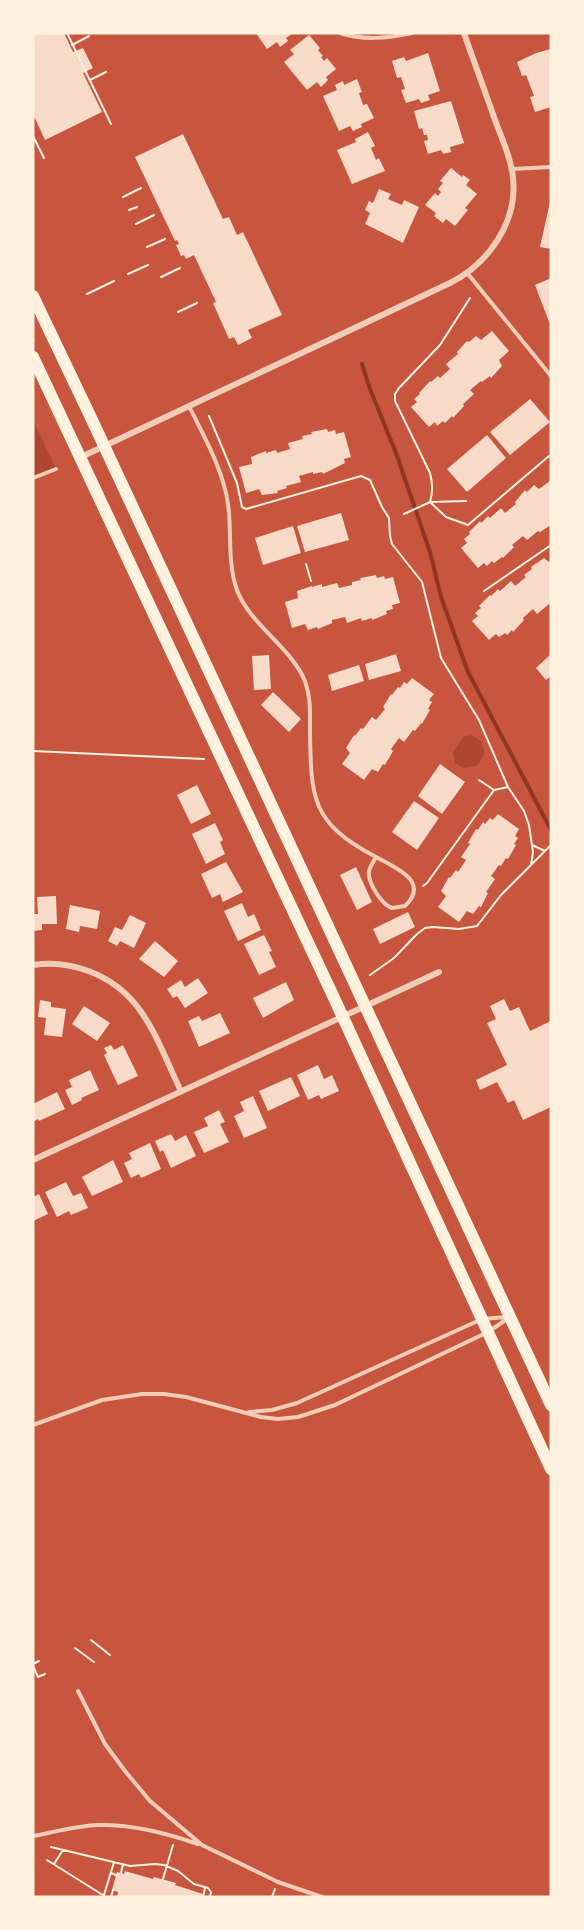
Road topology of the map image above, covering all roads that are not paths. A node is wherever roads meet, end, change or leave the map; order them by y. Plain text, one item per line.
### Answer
1 (340, 33) edge
2 (412, 33) edge
3 (464, 33) edge
4 (551, 167) edge
5 (511, 169) junction
6 (468, 274) junction
7 (33, 296) edge
8 (33, 357) edge
9 (551, 376) edge
10 (189, 406) junction
11 (104, 446) junction
12 (81, 457) junction
13 (56, 469) dead end
14 (33, 478) edge
15 (376, 857) junction
16 (33, 965) edge
17 (439, 972) dead end
18 (365, 1005) junction
19 (342, 1016) junction
20 (181, 1091) junction
21 (33, 1160) edge
22 (510, 1316) junction
23 (482, 1319) junction
24 (488, 1332) junction
25 (551, 1405) edge
26 (243, 1412) junction
27 (33, 1425) edge
28 (551, 1469) edge
29 (78, 1691) dead end
30 (33, 1836) edge
31 (202, 1845) junction
32 (322, 1897) edge

1 - 2 lane
3 - 5 street
4 - 5 lane
5 - 6 street
6 - 9 lane
6 - 10 street
7 - 11 main road
8 - 12 main road
10 - 11 street
10 - 15 lane
11 - 12 street
11 - 18 main road
12 - 19 main road
13 - 14 lane
15 - 15 lane
16 - 20 street
17 - 18 street
18 - 19 street
18 - 22 main road
19 - 20 street
19 - 23 main road
20 - 21 street
22 - 23 lane
22 - 24 lane
22 - 25 main road
23 - 24 main road
23 - 26 lane
24 - 26 lane
24 - 28 main road
26 - 27 lane
29 - 31 lane
30 - 31 lane
31 - 32 lane

